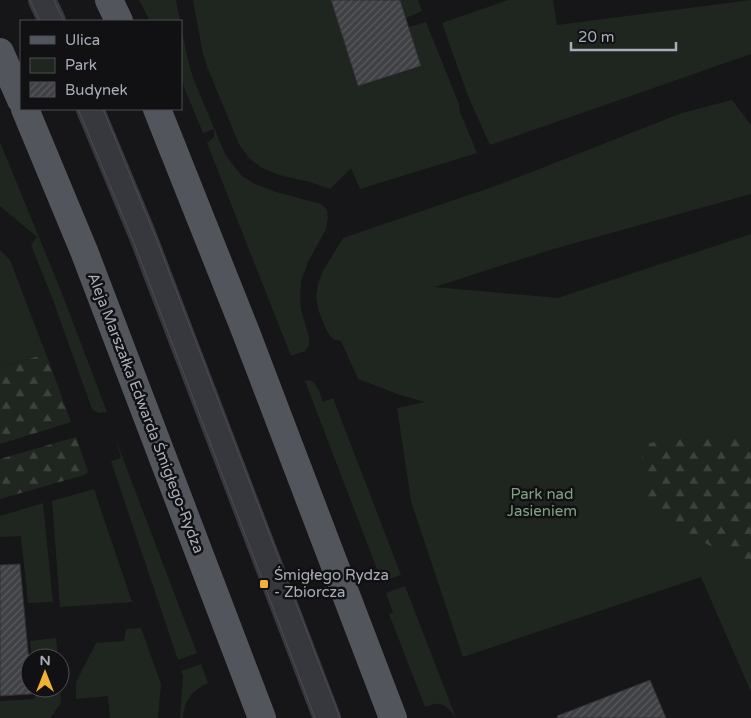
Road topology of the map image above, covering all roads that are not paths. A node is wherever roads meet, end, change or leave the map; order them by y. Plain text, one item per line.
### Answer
1 (42, 0) edge
2 (109, 0) edge
3 (52, 20) edge
4 (119, 20) edge
5 (0, 52) edge
6 (20, 98) edge
7 (25, 110) edge
8 (90, 110) edge
9 (157, 110) edge
10 (262, 718) edge
11 (327, 718) edge
12 (392, 718) edge

1 - 3 lane
2 - 4 main road
5 - 6 main road
7 - 10 main road, Aleja Marszałka Edwarda Śmigłego-Rydza
8 - 11 lane
9 - 12 main road

